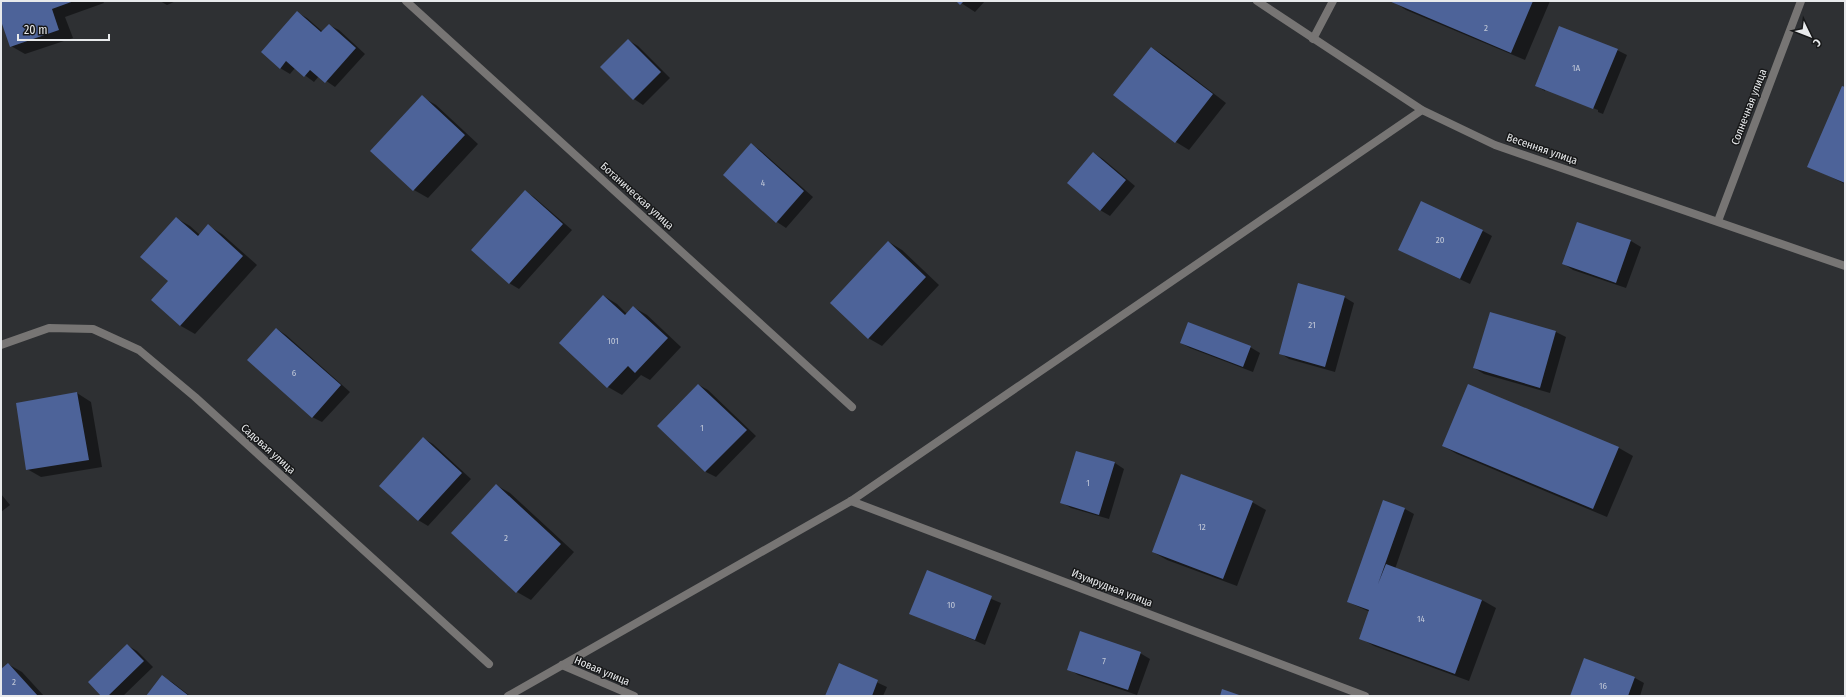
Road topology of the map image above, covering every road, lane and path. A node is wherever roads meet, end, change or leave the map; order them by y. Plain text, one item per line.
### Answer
1 (406, 1) edge
2 (1257, 1) edge
3 (1333, 1) edge
4 (1801, 1) edge
5 (1313, 40) junction
6 (1422, 110) junction
7 (1718, 221) junction
8 (1845, 266) edge
9 (1, 345) edge
10 (852, 407) dead end
11 (851, 501) junction
12 (489, 664) dead end
13 (562, 665) junction
14 (508, 696) edge
15 (634, 696) edge
16 (1365, 696) edge

1 - 10 street, Ботаническая улица
2 - 5 street, Весенняя улица
3 - 5 street
4 - 7 street, Солнечная улица
5 - 6 street, Весенняя улица
6 - 7 street, Весенняя улица
6 - 11 street
7 - 8 street, Весенняя улица
9 - 12 street, Садовая улица
11 - 13 street
11 - 16 street, Изумрудная улица
13 - 14 street
13 - 15 street, Новая улица

